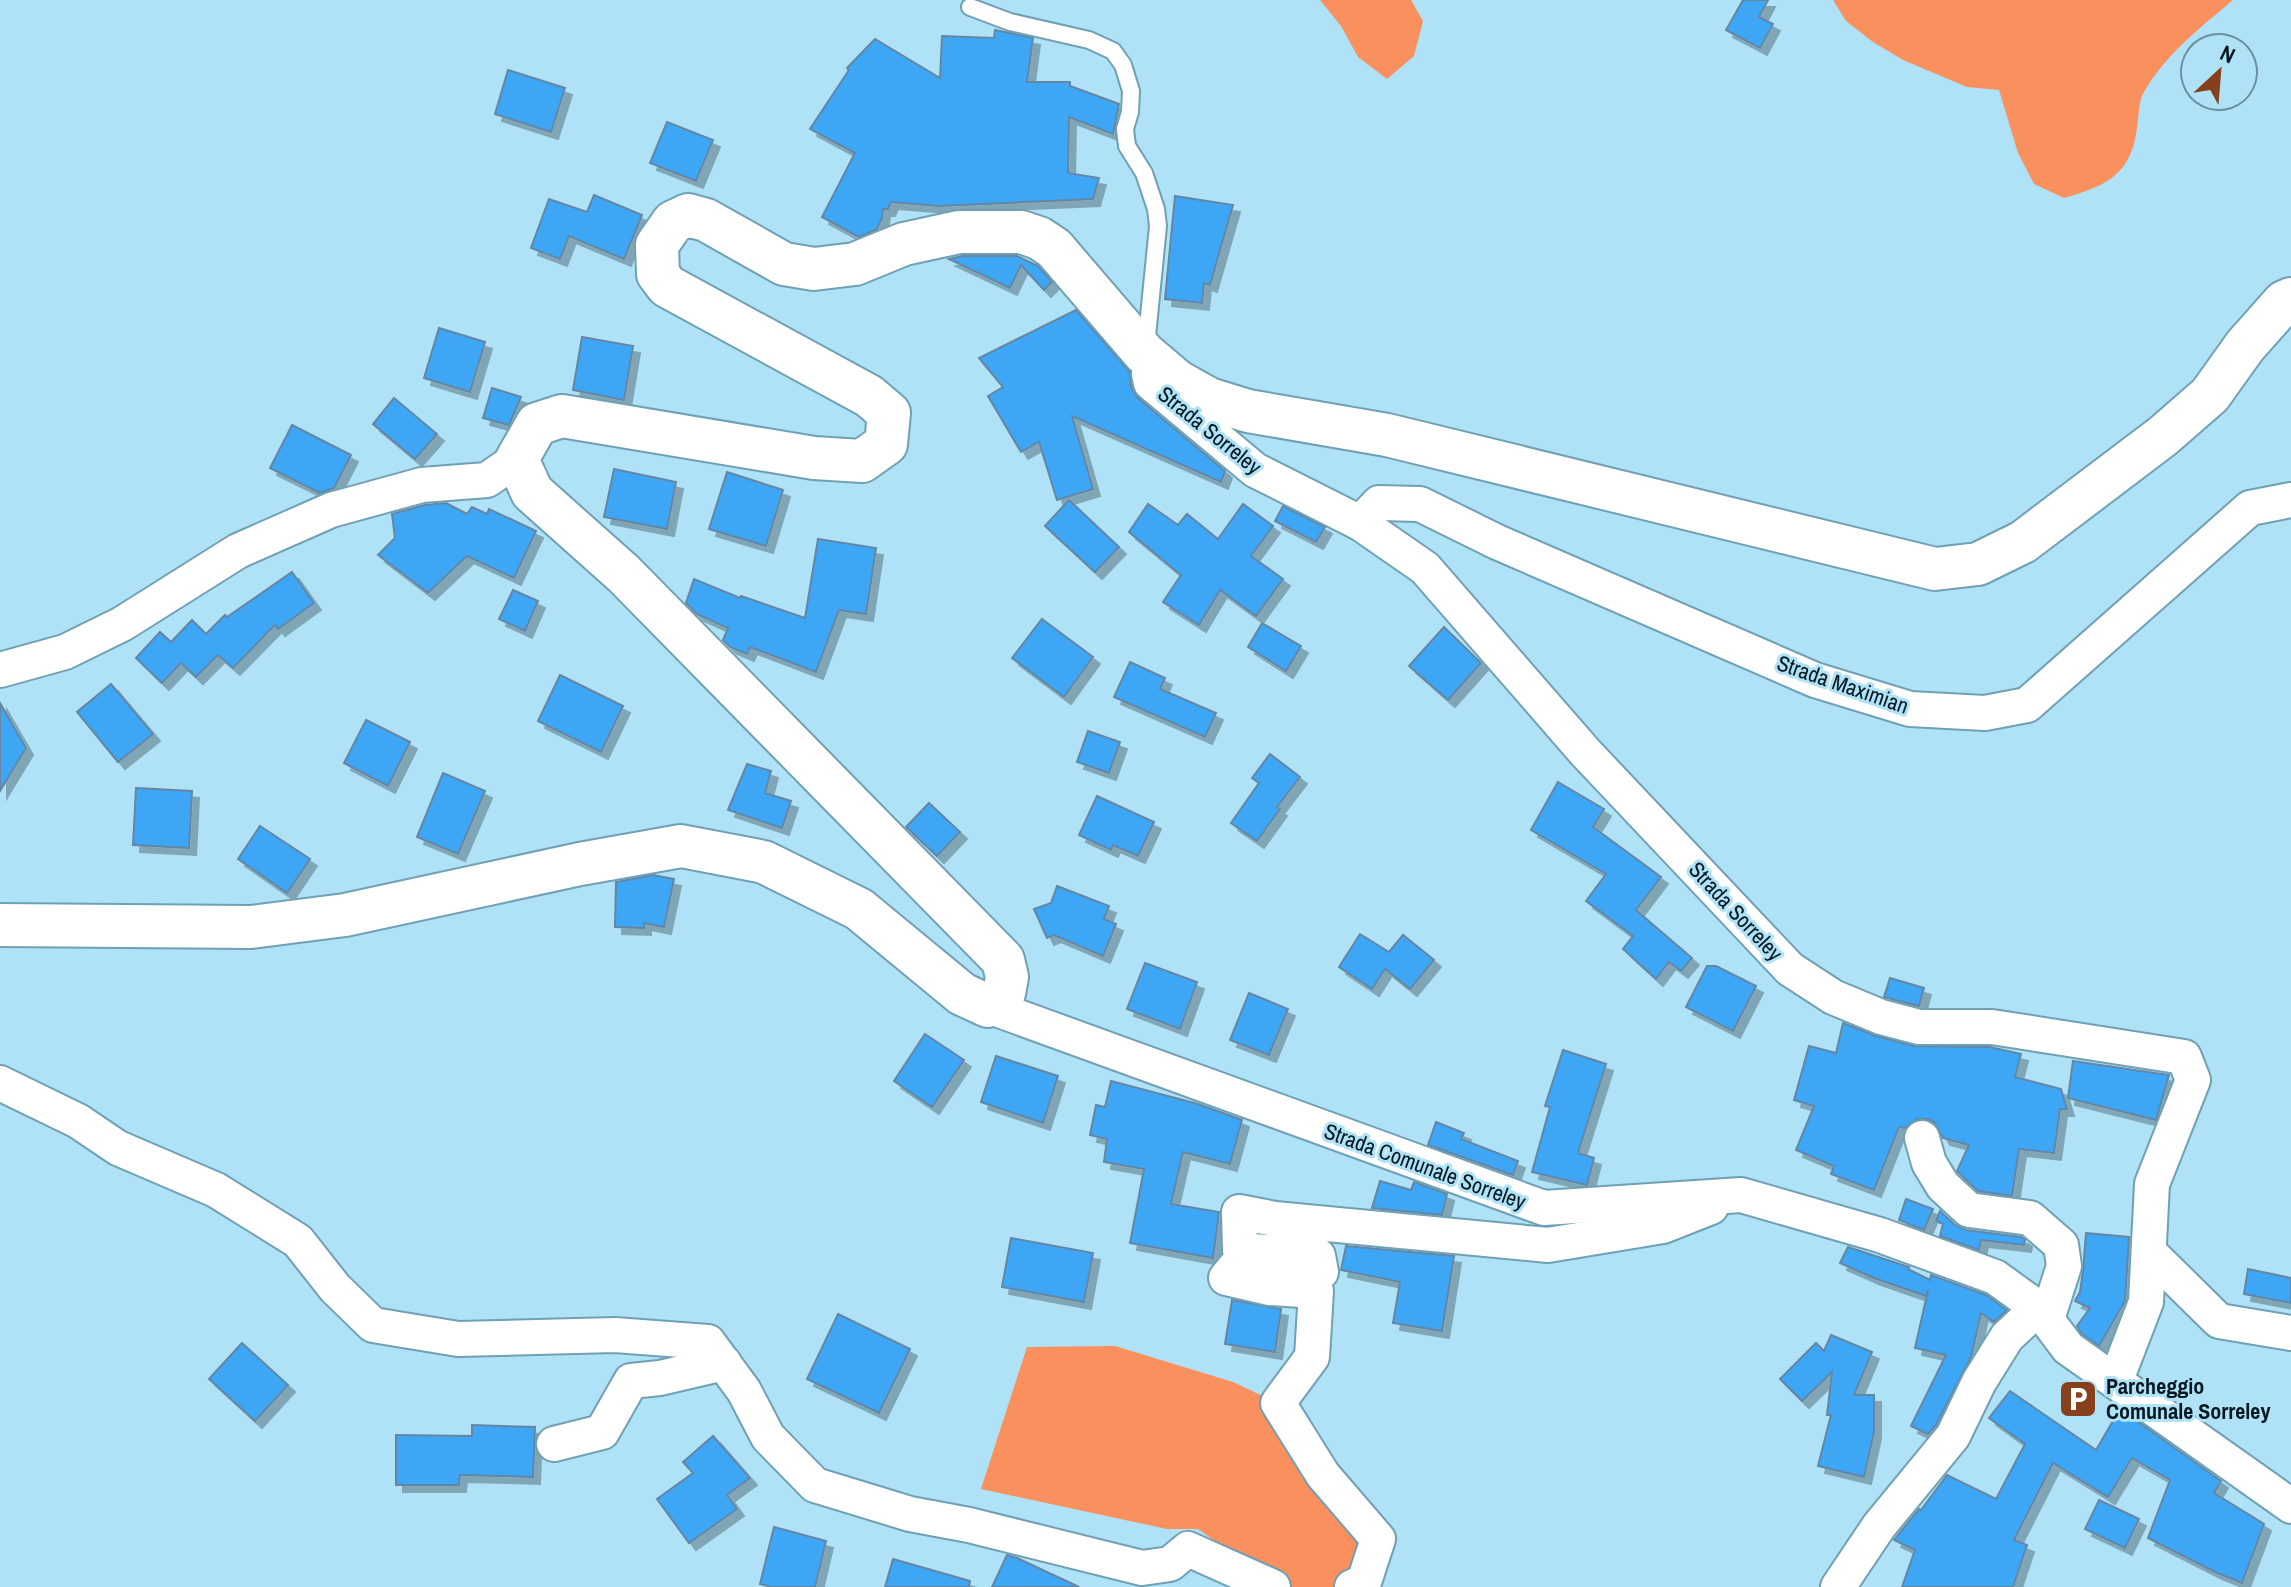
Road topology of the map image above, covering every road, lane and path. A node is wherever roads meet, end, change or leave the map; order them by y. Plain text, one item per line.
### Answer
1 (970, 7) dead end
2 (2291, 299) edge
3 (1144, 353) junction
4 (517, 459) junction
5 (2291, 500) edge
6 (1360, 523) junction
7 (0, 670) edge
8 (0, 925) edge
9 (988, 1006) junction
10 (0, 1083) edge
11 (1922, 1138) dead end
12 (1741, 1195) junction
13 (2150, 1253) junction
14 (2042, 1314) junction
15 (2291, 1333) edge
16 (724, 1363) junction
17 (2116, 1380) junction
18 (554, 1444) dead end
19 (2291, 1506) edge
20 (1142, 1568) junction
21 (1185, 1587) edge
22 (1273, 1587) edge
23 (1352, 1587) edge
24 (1838, 1587) edge

1 - 3 lane
2 - 3 street
3 - 4 street
3 - 6 street, Strada Sorreley
4 - 7 street
4 - 9 street
5 - 6 street, Strada Maximian
6 - 13 street, Strada Sorreley
8 - 9 street
9 - 12 street, Strada Comunale Sorreley
10 - 16 street
11 - 14 street
12 - 14 street, Strada Comunale Sorreley
12 - 23 street
13 - 15 street
13 - 17 street, Strada Sorreley
14 - 17 street, Strada Comunale Sorreley
14 - 24 street
16 - 18 street
16 - 20 street
17 - 19 street, Strada Comunale Sorreley
20 - 21 street
20 - 22 street

